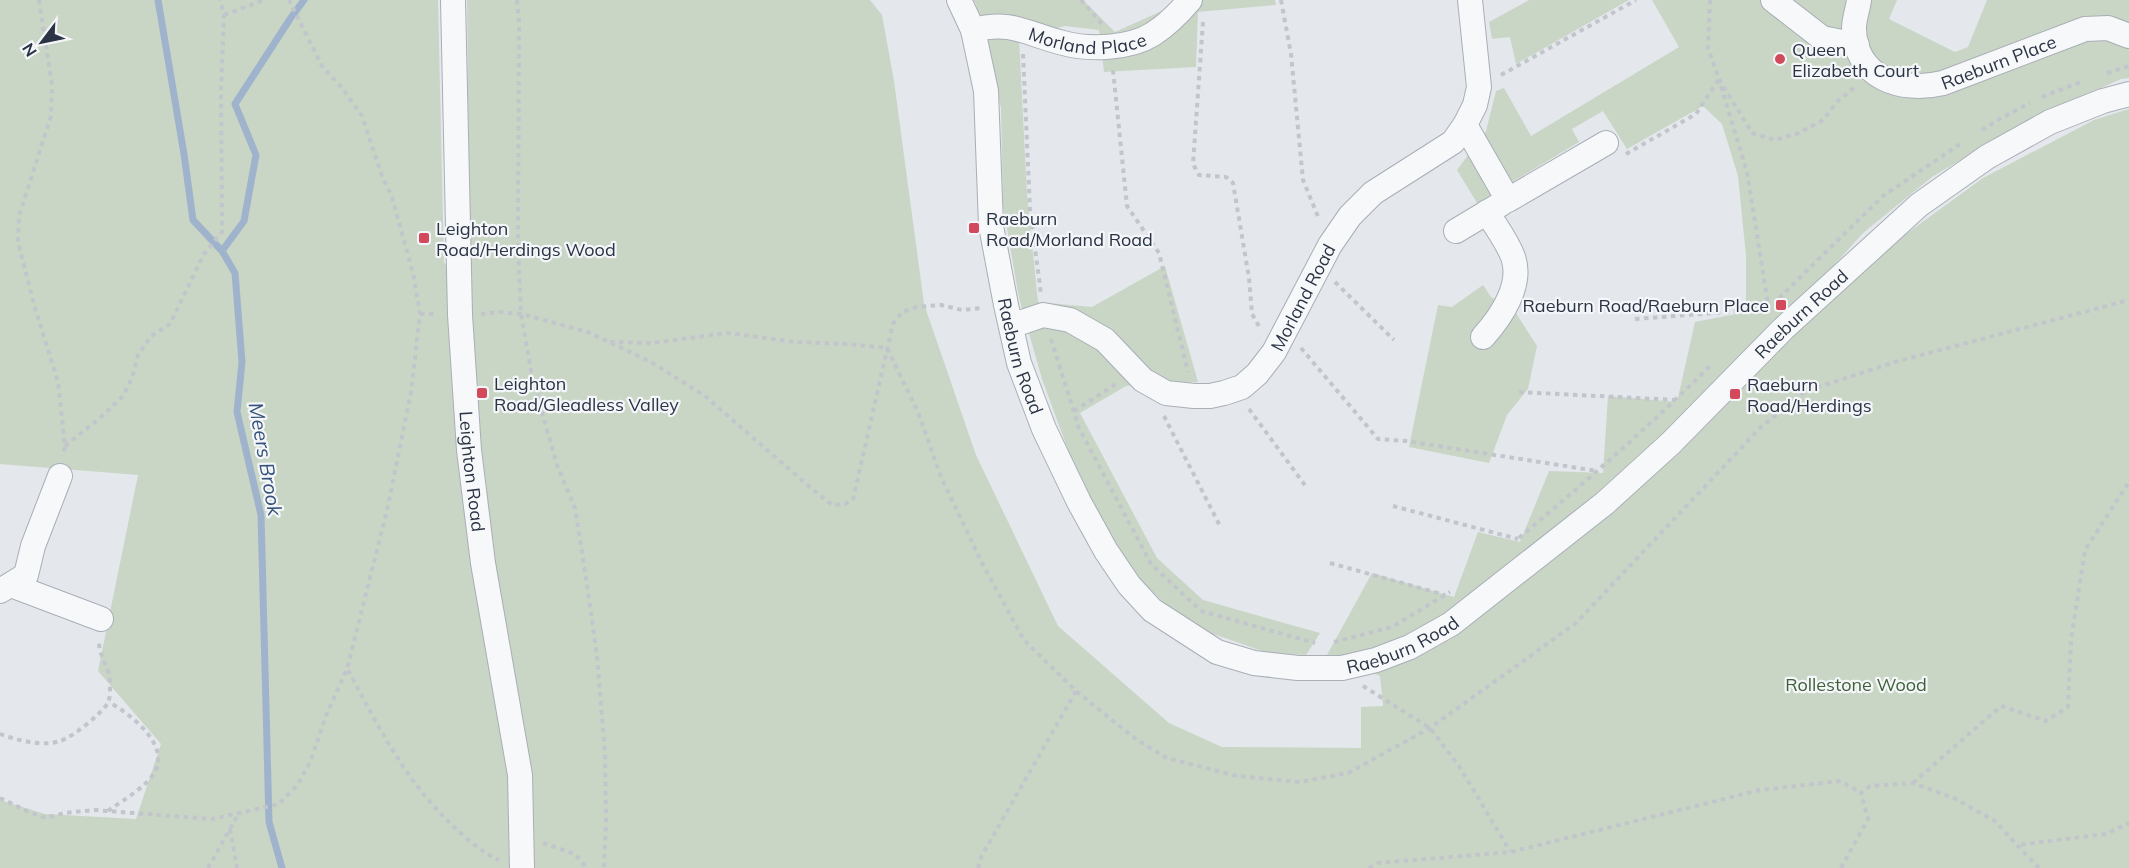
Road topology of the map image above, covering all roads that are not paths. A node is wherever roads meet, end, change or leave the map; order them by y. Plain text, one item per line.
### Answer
1 (453, 0) edge
2 (959, 0) edge
3 (1470, 0) edge
4 (1773, 0) edge
5 (1859, 0) edge
6 (1197, 8) edge
7 (973, 30) junction
8 (2129, 36) edge
9 (1857, 45) junction
10 (2129, 93) edge
11 (1465, 125) junction
12 (1606, 142) road end
13 (1508, 200) junction
14 (1487, 212) junction
15 (1456, 231) dead end
16 (1008, 315) junction
17 (1483, 337) dead end
18 (60, 476) road end
19 (5, 588) edge
20 (101, 619) road end
21 (514, 866) edge

1 - 21 street, Leighton Road
2 - 7 street, Raeburn Road
3 - 11 street, Morland Road
4 - 9 street
5 - 9 street
6 - 7 street, Morland Place
7 - 16 street, Raeburn Road
8 - 9 street, Raeburn Place
10 - 16 street, Raeburn Road
11 - 13 street
11 - 16 street, Morland Road
12 - 13 street
13 - 14 street
14 - 15 street
14 - 17 street
18 - 19 street
19 - 20 street

